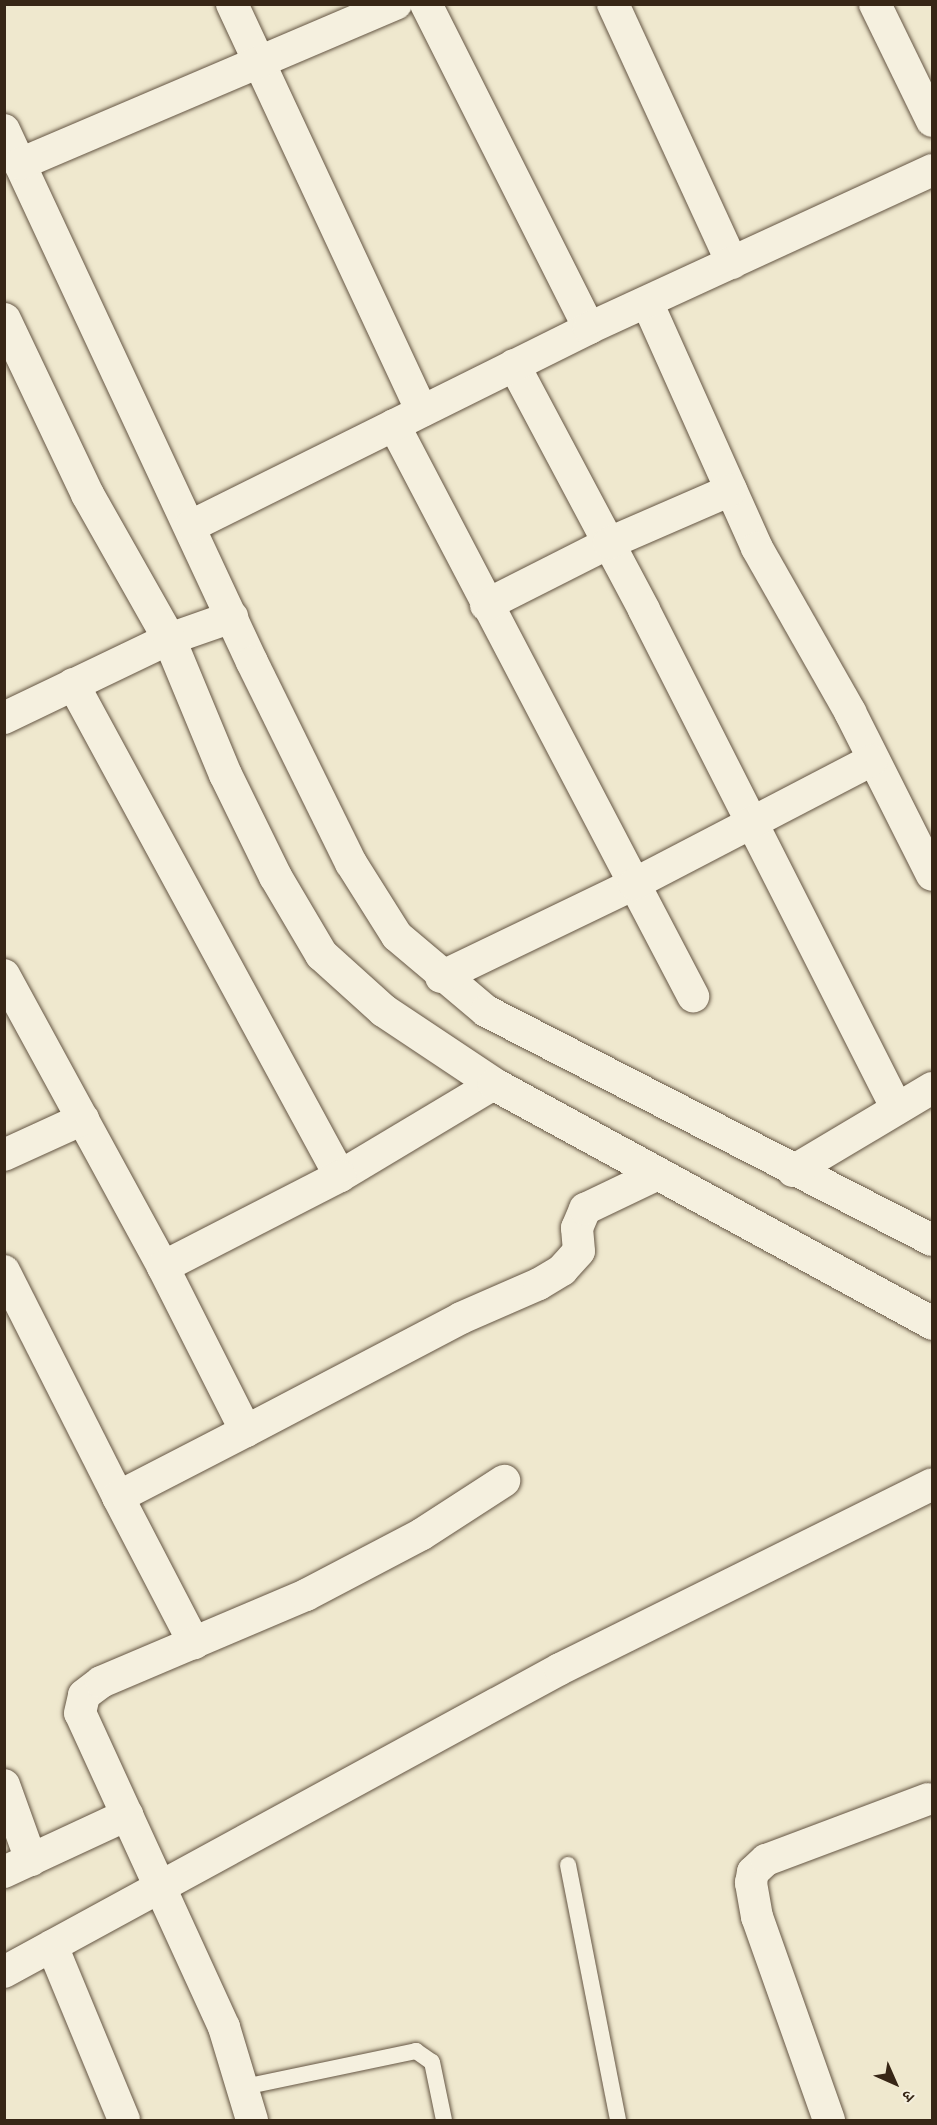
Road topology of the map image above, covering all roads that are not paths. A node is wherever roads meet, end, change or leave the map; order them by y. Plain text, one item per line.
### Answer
1 (232, 4) edge
2 (396, 4) edge
3 (426, 4) edge
4 (613, 4) edge
5 (875, 4) edge
6 (260, 64) junction
7 (933, 121) edge
8 (4, 130) edge
9 (20, 164) junction
10 (933, 170) edge
11 (732, 264) junction
12 (647, 302) junction
13 (4, 319) edge
14 (590, 328) junction
15 (514, 365) junction
16 (422, 411) junction
17 (394, 425) junction
18 (730, 489) junction
19 (191, 526) junction
20 (609, 543) junction
21 (486, 605) junction
22 (225, 620) junction
23 (179, 635) junction
24 (73, 684) junction
25 (4, 718) edge
26 (872, 759) junction
27 (753, 822) junction
28 (933, 875) edge
29 (634, 884) junction
30 (4, 975) edge
31 (441, 977) junction
32 (693, 996) dead end
33 (494, 1084) junction
34 (933, 1088) edge
35 (897, 1109) junction
36 (83, 1119) junction
37 (4, 1155) edge
38 (794, 1170) junction
39 (658, 1174) junction
40 (340, 1176) junction
41 (933, 1240) edge
42 (163, 1267) junction
43 (4, 1271) edge
44 (933, 1323) edge
45 (246, 1431) junction
46 (504, 1481) dead end
47 (933, 1484) edge
48 (118, 1497) junction
49 (194, 1642) junction
50 (4, 1785) edge
51 (928, 1799) dead end
52 (127, 1815) junction
53 (568, 1865) dead end
54 (18, 1866) edge
55 (160, 1888) junction
56 (52, 1946) junction
57 (4, 1972) edge
58 (243, 2087) junction
59 (124, 2121) edge
60 (252, 2121) edge
61 (444, 2121) edge
62 (618, 2121) edge
63 (828, 2121) edge

1 - 6 street
2 - 6 street
3 - 14 street
4 - 11 street
5 - 7 street
6 - 9 street
6 - 16 street
8 - 9 street
9 - 19 street
10 - 11 street
11 - 12 street
12 - 14 street
12 - 18 street
13 - 23 street
14 - 15 street
15 - 16 street
15 - 20 street
16 - 17 street
17 - 19 street
17 - 21 street
18 - 20 street
18 - 26 street
19 - 22 street
20 - 21 street
20 - 27 street
21 - 29 street
22 - 23 street
22 - 31 street
23 - 24 street
23 - 33 street
24 - 25 street
24 - 40 street
26 - 27 street
26 - 28 street
27 - 29 street
27 - 35 street
29 - 31 street
29 - 32 street
30 - 36 street
31 - 38 street
33 - 39 street
33 - 40 street
34 - 35 street
35 - 38 street
36 - 37 street
36 - 42 street
38 - 41 street
39 - 44 street
39 - 45 street
40 - 42 street
42 - 45 street
43 - 48 street
45 - 48 street
46 - 49 street
47 - 55 street
48 - 49 street
49 - 52 street
50 - 54 street
51 - 63 street
52 - 54 street
52 - 55 street
53 - 62 lane
55 - 56 street
55 - 58 street
56 - 57 street
56 - 59 street
58 - 60 street
58 - 61 lane

